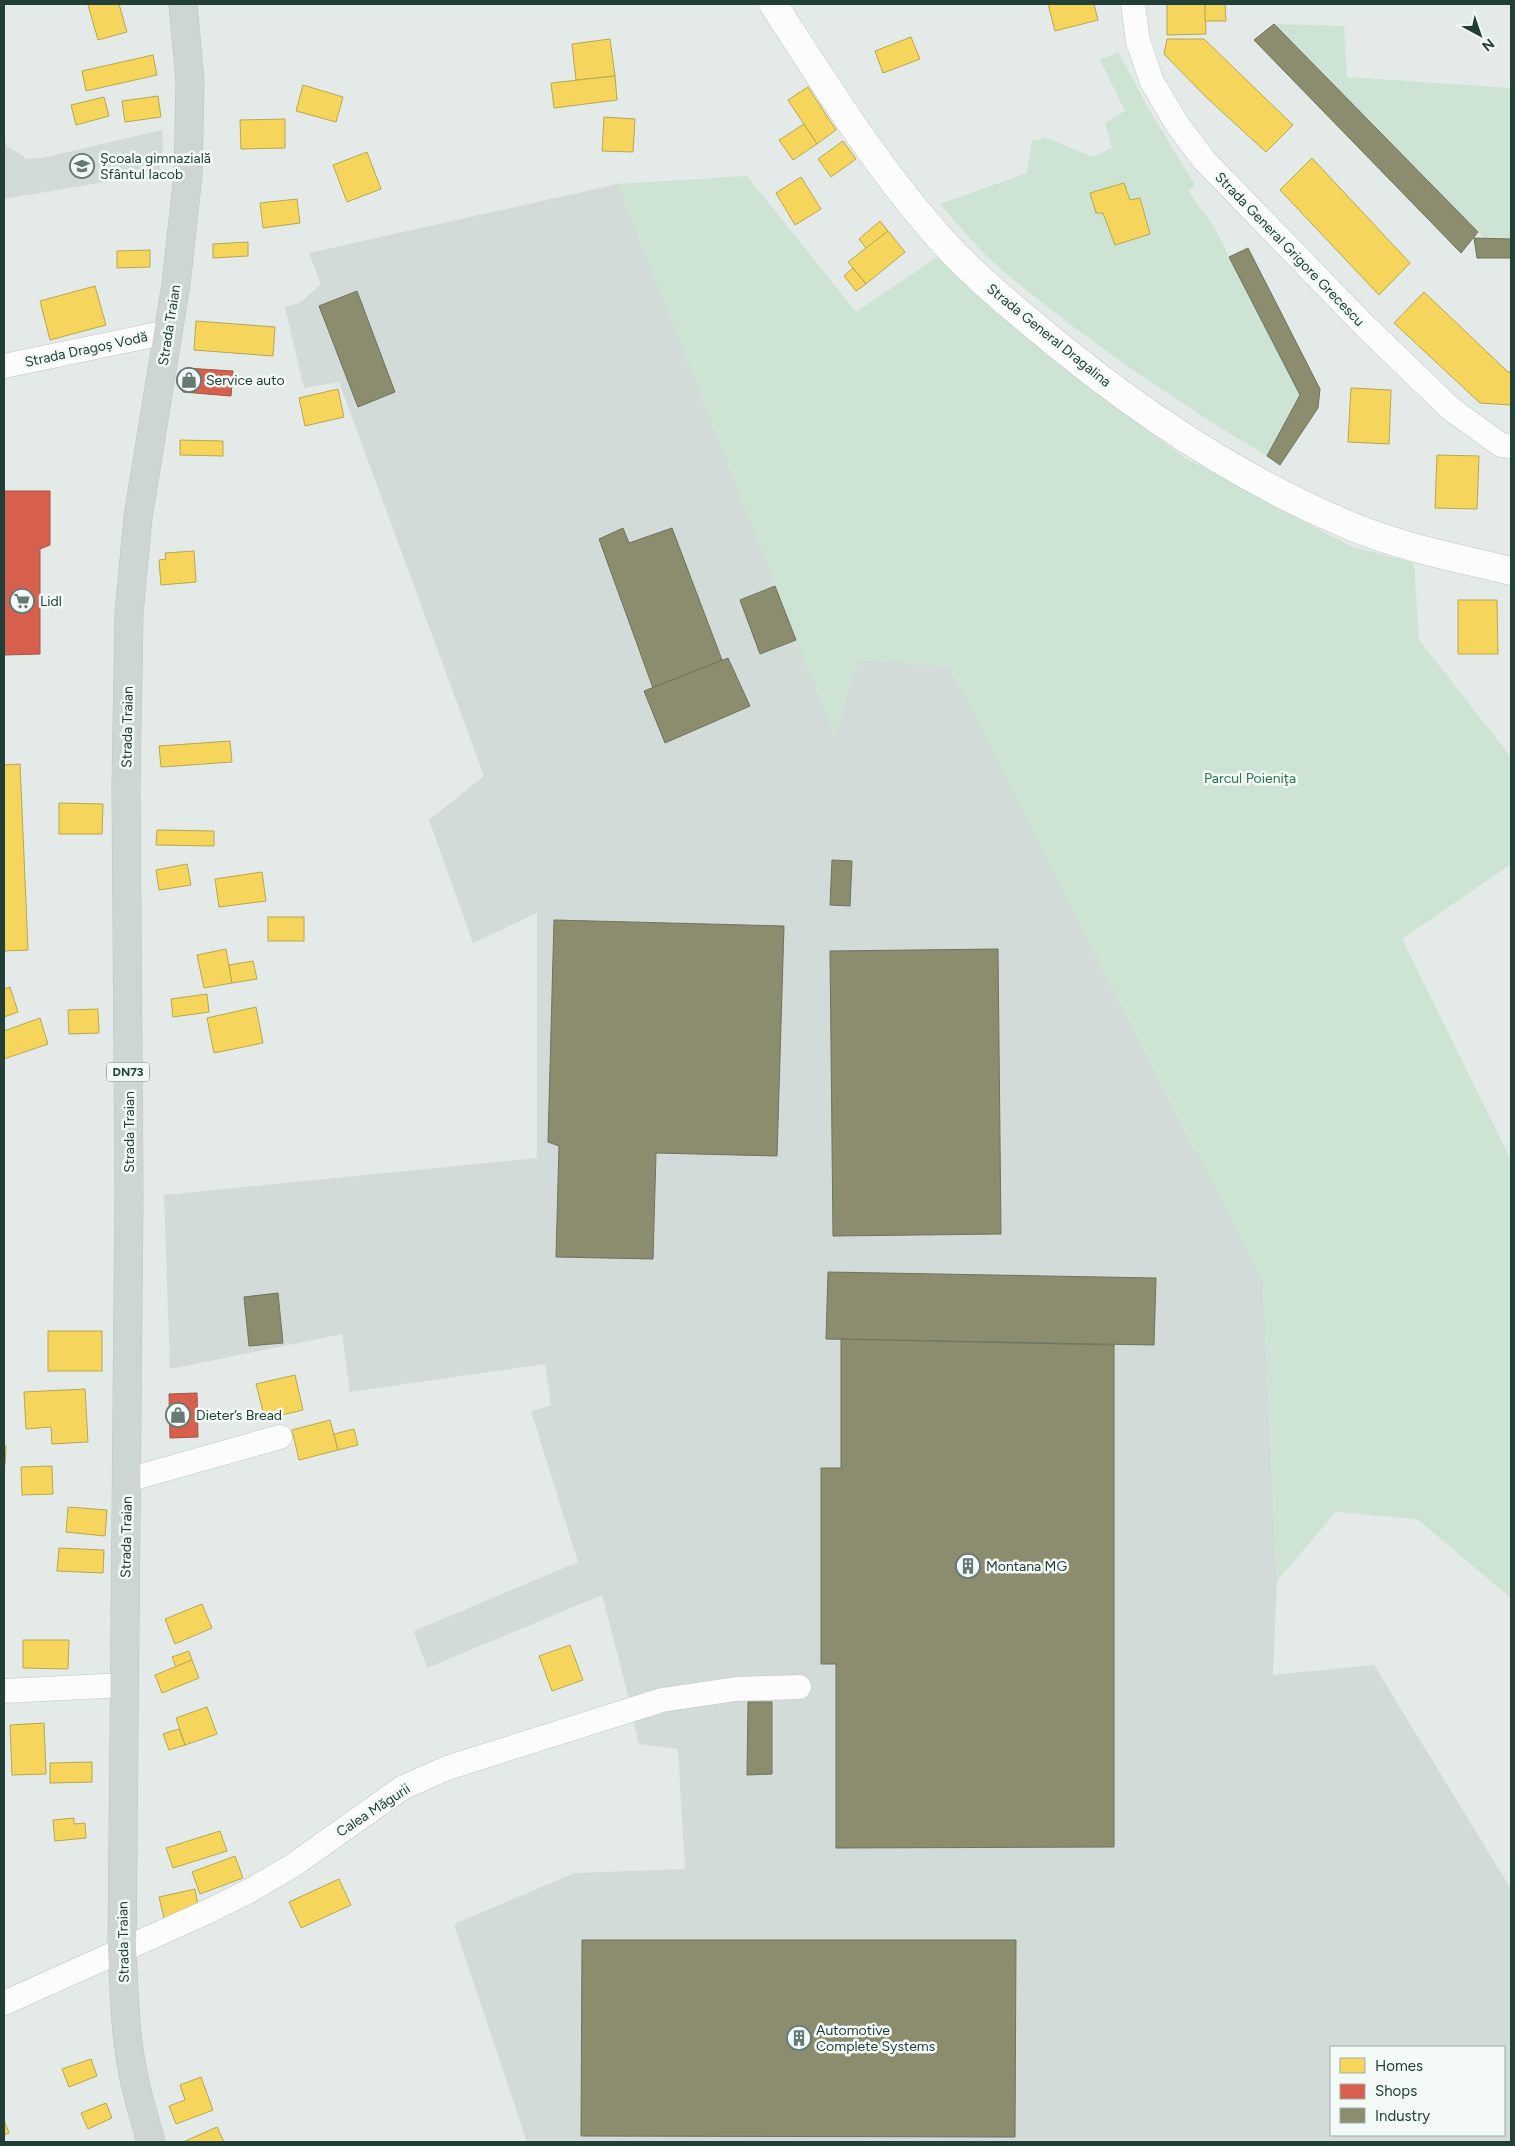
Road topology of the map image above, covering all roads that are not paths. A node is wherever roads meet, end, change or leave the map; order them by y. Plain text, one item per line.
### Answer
1 (183, 4) edge
2 (773, 4) edge
3 (1133, 4) edge
4 (168, 332) junction
5 (4, 366) edge
6 (1511, 446) edge
7 (1511, 570) edge
8 (280, 1437) dead end
9 (126, 1480) junction
10 (125, 1685) junction
11 (799, 1688) dead end
12 (4, 1691) edge
13 (122, 1950) junction
14 (4, 2003) edge
15 (150, 2142) edge

1 - 4 main road, Strada Traian / DN73
2 - 7 main road, Strada General Dragalina
3 - 6 street, Strada General Grigore Grecescu
4 - 5 street, Strada Dragoș Vodă
4 - 9 main road, Strada Traian / DN73
8 - 9 street
9 - 10 main road, Strada Traian / DN73
10 - 12 street
10 - 13 main road, Strada Traian / DN73
11 - 13 street, Calea Măgurii
13 - 14 street, Calea Măgurii
13 - 15 main road, Strada Traian / DN73

